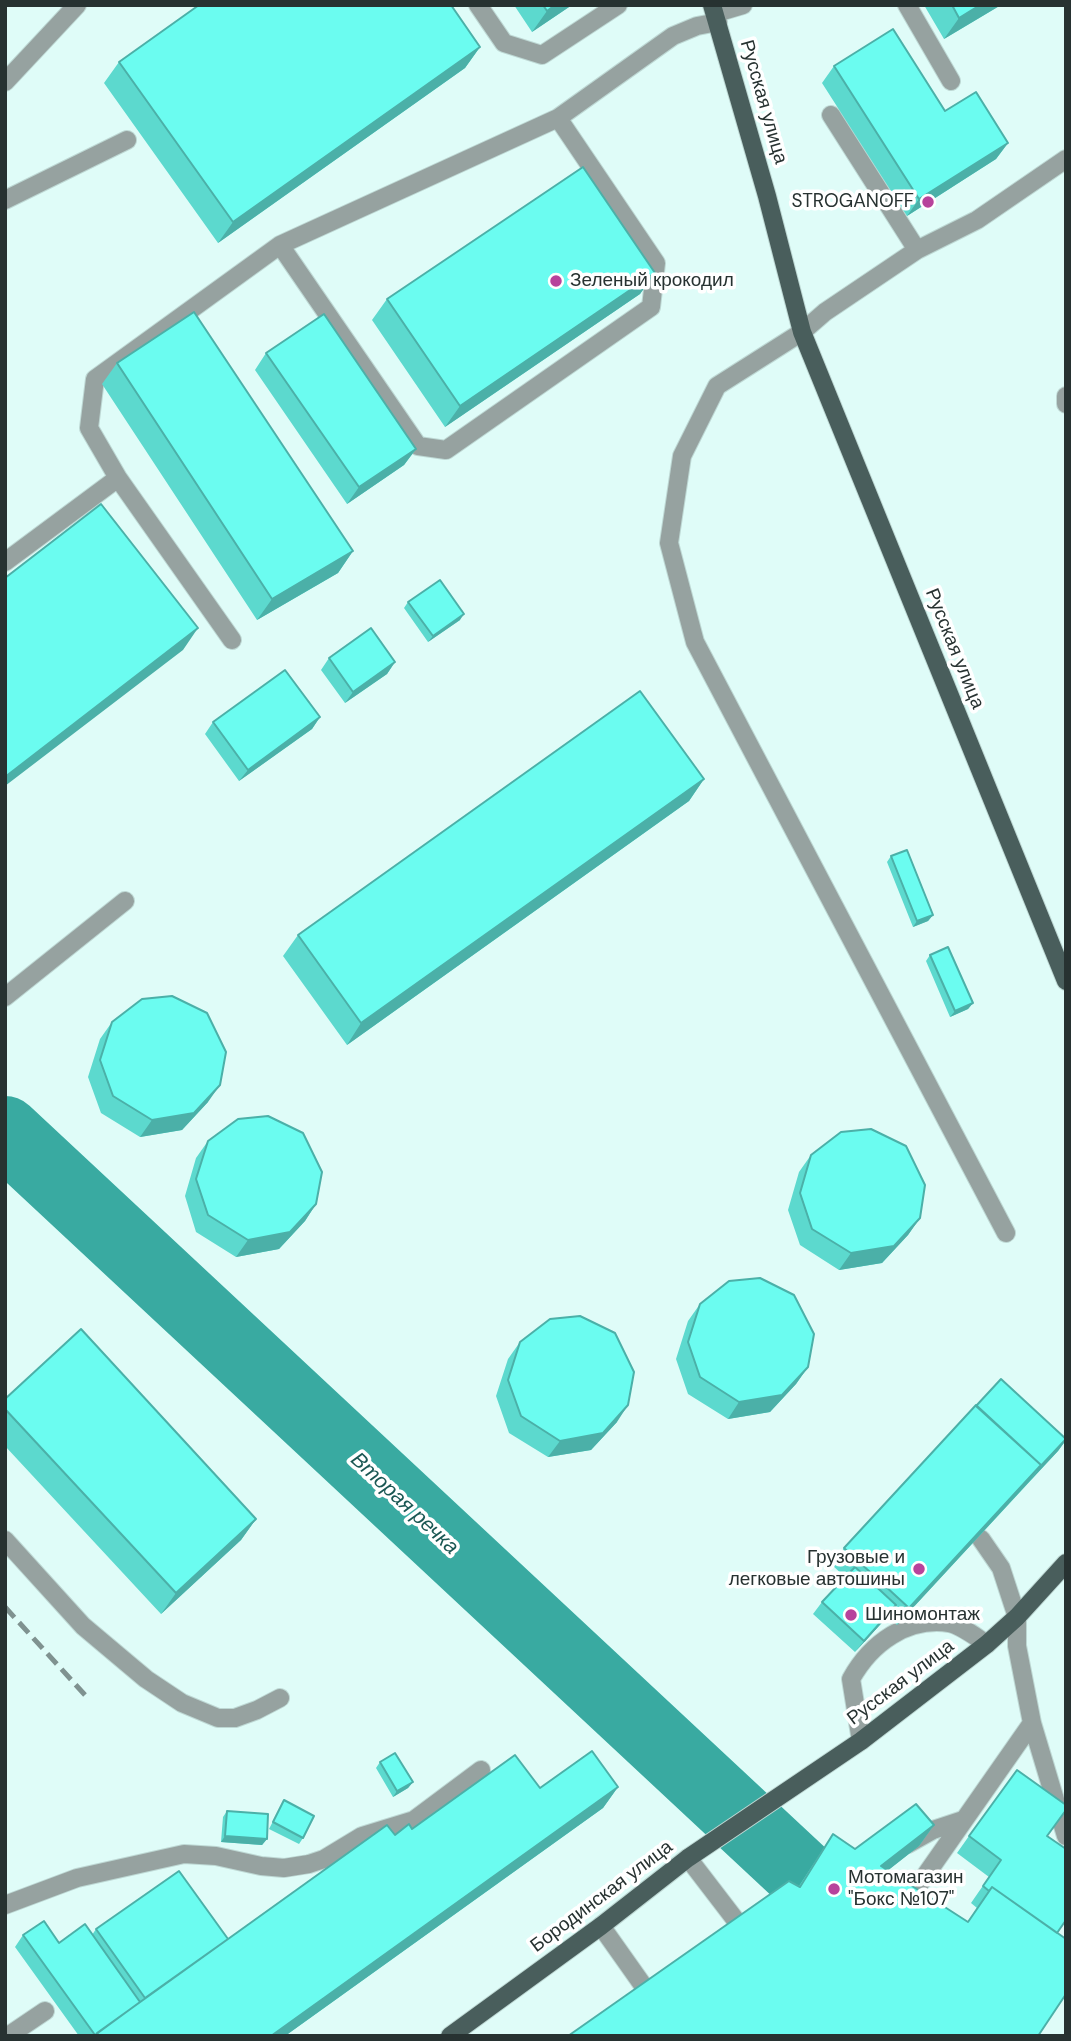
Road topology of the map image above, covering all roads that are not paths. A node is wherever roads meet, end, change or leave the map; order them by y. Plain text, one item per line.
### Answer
1 (77, 5) edge
2 (478, 5) edge
3 (618, 5) edge
4 (743, 5) edge
5 (906, 5) edge
6 (715, 13) edge
7 (951, 81) dead end
8 (5, 82) edge
9 (831, 115) dead end
10 (558, 118) junction
11 (127, 140) dead end
12 (1066, 159) edge
13 (5, 200) edge
14 (280, 245) junction
15 (917, 250) junction
16 (802, 332) junction
17 (1066, 396) edge
18 (1066, 404) edge
19 (118, 478) junction
20 (5, 562) edge
21 (232, 640) dead end
22 (125, 901) dead end
23 (1066, 981) edge
24 (5, 996) edge
25 (1006, 1233) dead end
26 (981, 1539) edge
27 (5, 1540) edge
28 (1066, 1563) edge
29 (1017, 1617) junction
30 (987, 1644) junction
31 (280, 1698) dead end
32 (1032, 1723) junction
33 (861, 1741) junction
34 (481, 1770) dead end
35 (780, 1795) joint
36 (963, 1820) junction
37 (1066, 1836) edge
38 (898, 1850) edge
39 (694, 1855) junction
40 (5, 1905) edge
41 (904, 1906) edge
42 (734, 1918) edge
43 (601, 1926) junction
44 (647, 1991) edge
45 (45, 2011) dead end
46 (8, 2036) edge
47 (450, 2036) edge

1 - 8 street
2 - 3 street
4 - 6 street
5 - 7 street
6 - 10 street
6 - 16 main road, Русская улица
9 - 15 street
10 - 14 street
10 - 14 street
11 - 13 street
12 - 15 street
14 - 19 street
15 - 16 street
16 - 23 main road, Русская улица
16 - 25 street
17 - 18 street
19 - 20 street
19 - 21 street
22 - 24 street
26 - 29 street
27 - 31 street
28 - 29 main road, Русская улица
29 - 30 main road, Русская улица
29 - 32 street
30 - 33 main road, Русская улица
30 - 33 street
32 - 36 street
32 - 37 street
33 - 35 main road, Русская улица
34 - 40 street
35 - 39 main road, Бородинская улица
36 - 38 street
36 - 41 street
39 - 42 street
39 - 43 main road, Бородинская улица
43 - 44 street
43 - 47 main road, Бородинская улица
45 - 46 street

